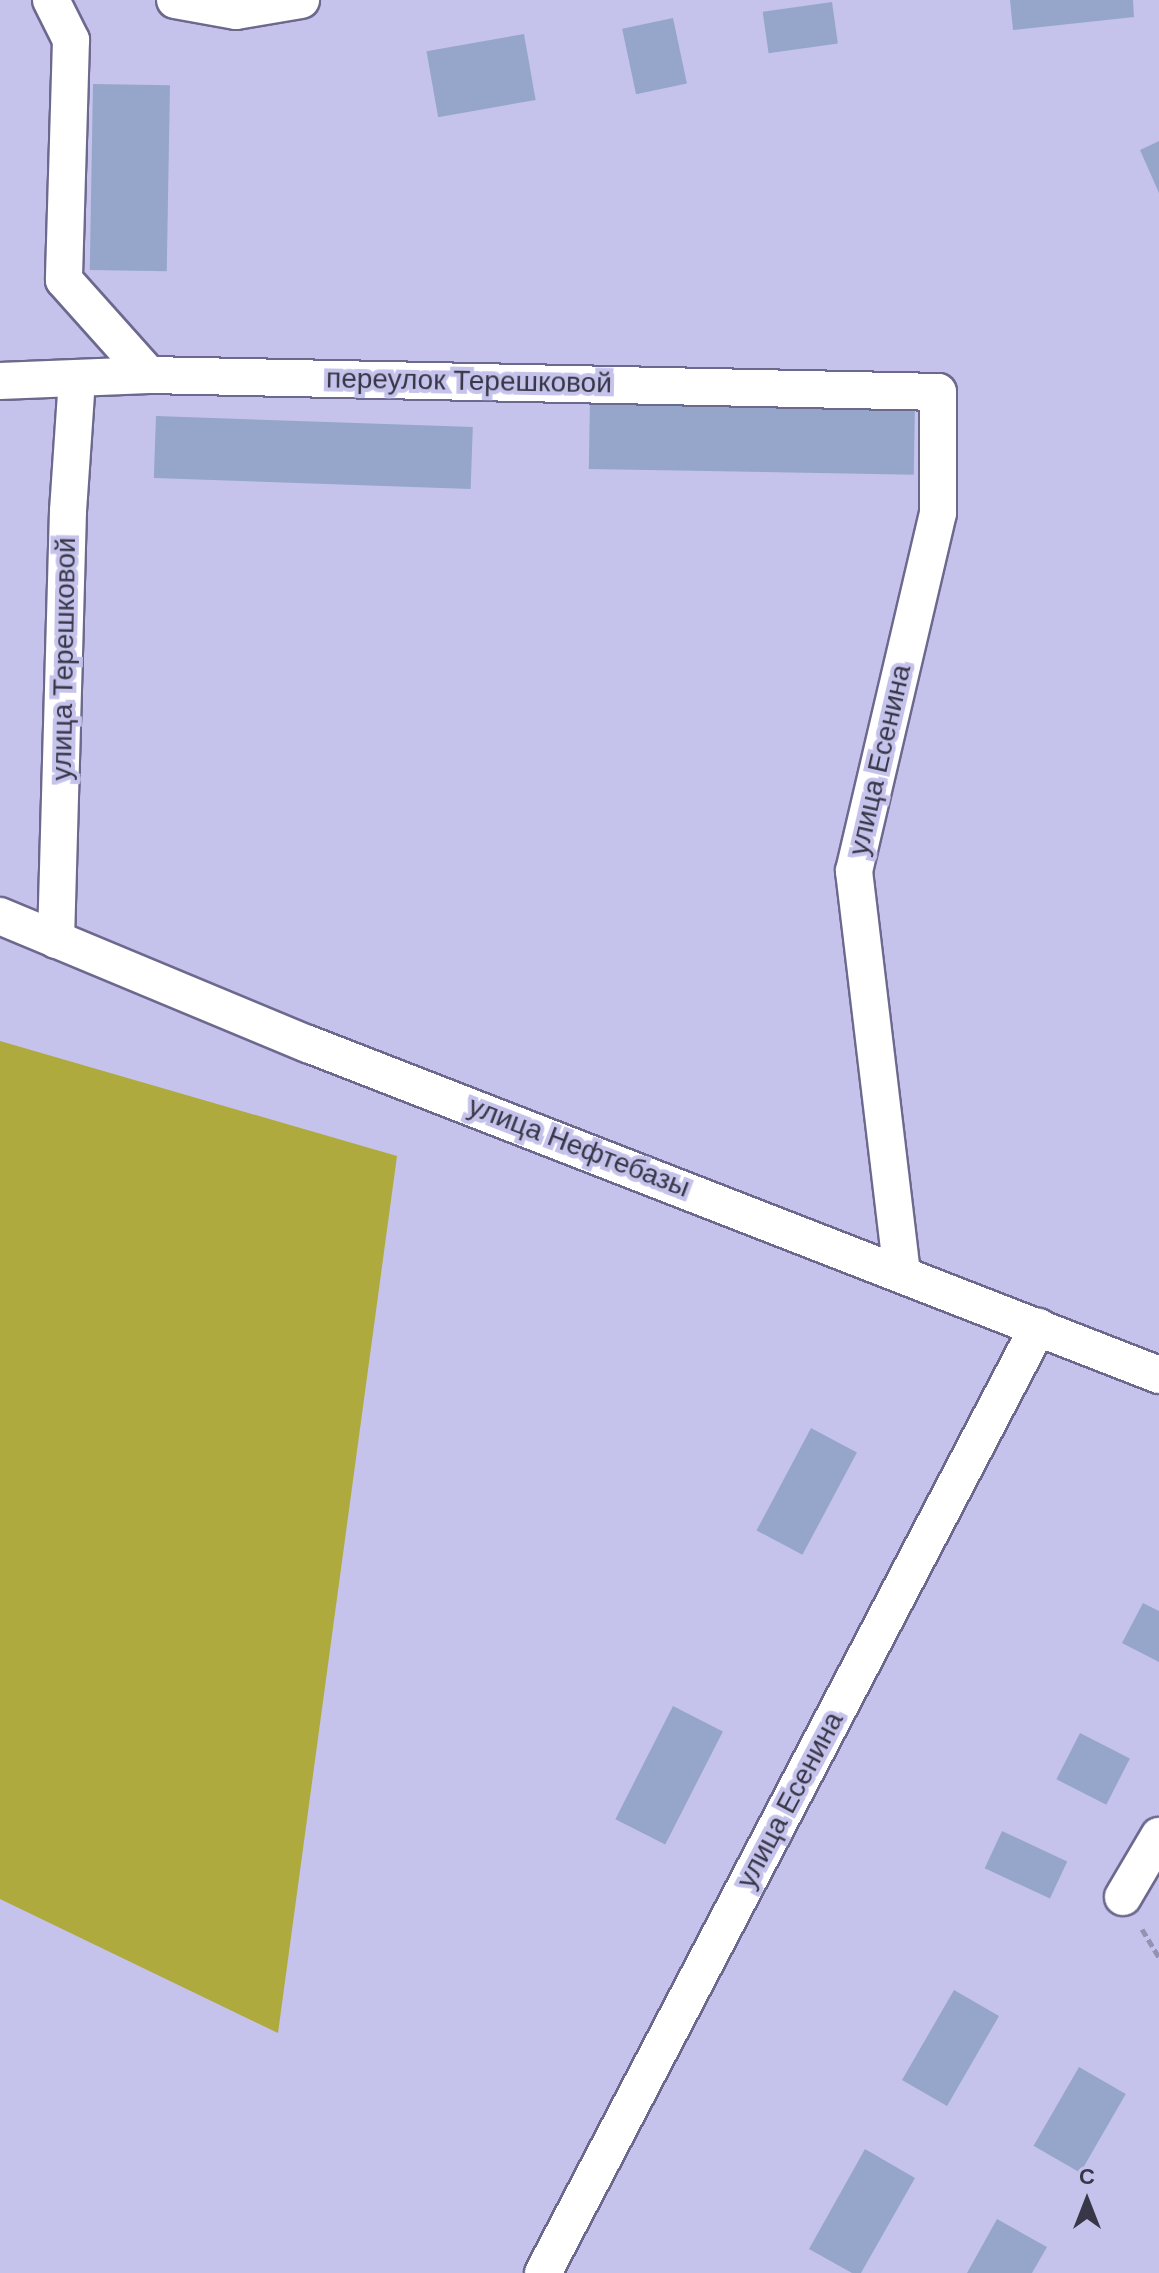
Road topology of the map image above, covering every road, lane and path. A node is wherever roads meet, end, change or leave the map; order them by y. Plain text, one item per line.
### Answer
1 (51, 0) edge
2 (175, 0) edge
3 (301, 0) edge
4 (149, 375) junction
5 (77, 379) junction
6 (0, 381) edge
7 (938, 392) joint
8 (0, 916) edge
9 (56, 940) junction
10 (902, 1272) junction
11 (1038, 1327) junction
12 (1159, 1375) edge
13 (1159, 1836) edge
14 (1123, 1897) dead end
15 (543, 2273) edge

1 - 4 street
2 - 3 street
4 - 5 street, переулок Терешковой
4 - 7 street, переулок Терешковой
5 - 6 street, переулок Терешковой
5 - 9 street, улица Терешковой
7 - 10 street, улица Есенина
8 - 9 street, улица Нефтебазы
9 - 10 street, улица Нефтебазы
10 - 11 street, улица Нефтебазы
11 - 12 street, улица Нефтебазы
11 - 15 street, улица Есенина
13 - 14 street

